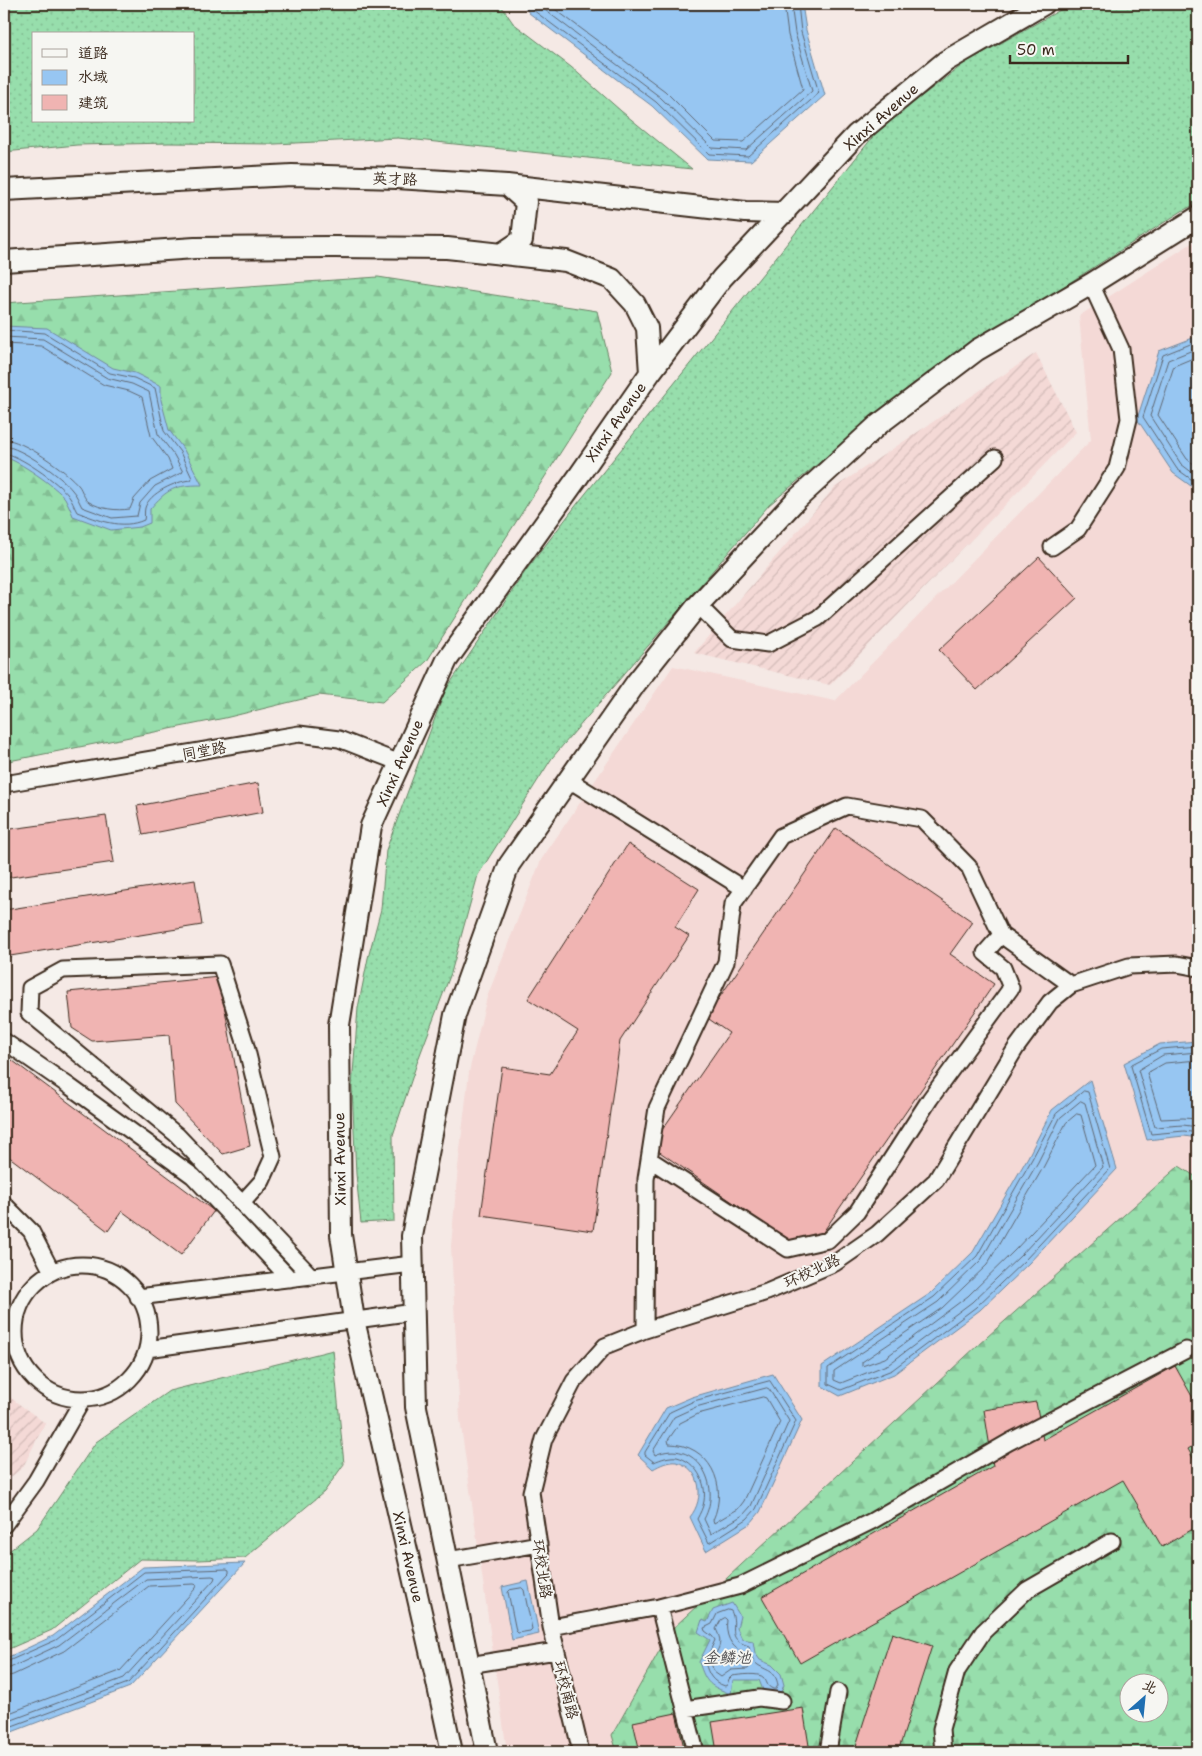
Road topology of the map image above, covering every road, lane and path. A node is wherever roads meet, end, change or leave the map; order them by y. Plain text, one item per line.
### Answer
1 (1044, 4) edge
2 (507, 185) junction
3 (4, 190) edge
4 (785, 213) junction
5 (1198, 216) edge
6 (501, 254) junction
7 (4, 261) edge
8 (1091, 284) junction
9 (650, 373) junction
10 (995, 458) dead end
11 (1052, 547) dead end
12 (698, 605) junction
13 (400, 763) junction
14 (569, 780) junction
15 (4, 784) edge
16 (744, 889) junction
17 (1001, 935) junction
18 (1198, 968) edge
19 (1071, 985) junction
20 (4, 1041) edge
21 (649, 1159) junction
22 (242, 1203) junction
23 (4, 1204) edge
24 (412, 1264) junction
25 (52, 1272) junction
26 (347, 1273) junction
27 (312, 1277) junction
28 (290, 1279) junction
29 (138, 1297) junction
30 (414, 1312) junction
31 (354, 1320) junction
32 (645, 1330) junction
33 (147, 1349) junction
34 (1186, 1350) dead end
35 (83, 1399) junction
36 (4, 1525) edge
37 (1112, 1541) dead end
38 (539, 1544) junction
39 (448, 1560) junction
40 (659, 1606) junction
41 (551, 1627) junction
42 (556, 1651) junction
43 (469, 1665) junction
44 (838, 1692) dead end
45 (782, 1701) dead end
46 (685, 1709) junction
47 (452, 1752) edge
48 (486, 1752) edge
49 (581, 1752) edge
50 (696, 1752) edge
51 (828, 1752) edge
52 (943, 1752) edge

1 - 4 main road, Xinxi Avenue
2 - 3 main road, 英才路
2 - 4 main road, 英才路
2 - 6 main road
4 - 9 main road, Xinxi Avenue
5 - 8 main road
6 - 7 main road
6 - 9 main road
8 - 11 street
8 - 12 main road
9 - 13 main road, Xinxi Avenue
10 - 12 street
12 - 14 main road
13 - 15 street, 同堂路
13 - 26 main road, Xinxi Avenue
14 - 16 street
14 - 24 main road
16 - 17 street
16 - 21 street
17 - 19 street
17 - 21 street
18 - 19 street, 环校北路
19 - 32 street, 环校北路
20 - 28 street
21 - 32 street
22 - 22 street
22 - 27 street
23 - 25 street
24 - 26 street
24 - 30 main road
25 - 29 street
25 - 35 street
26 - 27 street
26 - 31 main road, Xinxi Avenue
27 - 28 street
28 - 29 street
29 - 33 street
30 - 31 street
30 - 39 main road
31 - 33 street
31 - 47 main road, Xinxi Avenue
32 - 38 street, 环校北路
33 - 35 street
34 - 40 street
35 - 36 street
37 - 52 street
38 - 39 street
38 - 41 street, 环校北路
39 - 43 main road
40 - 41 street
40 - 46 street
41 - 42 street, 环校南路
42 - 43 street
42 - 49 street, 环校南路
43 - 48 main road
44 - 51 street
45 - 46 street
46 - 50 street

